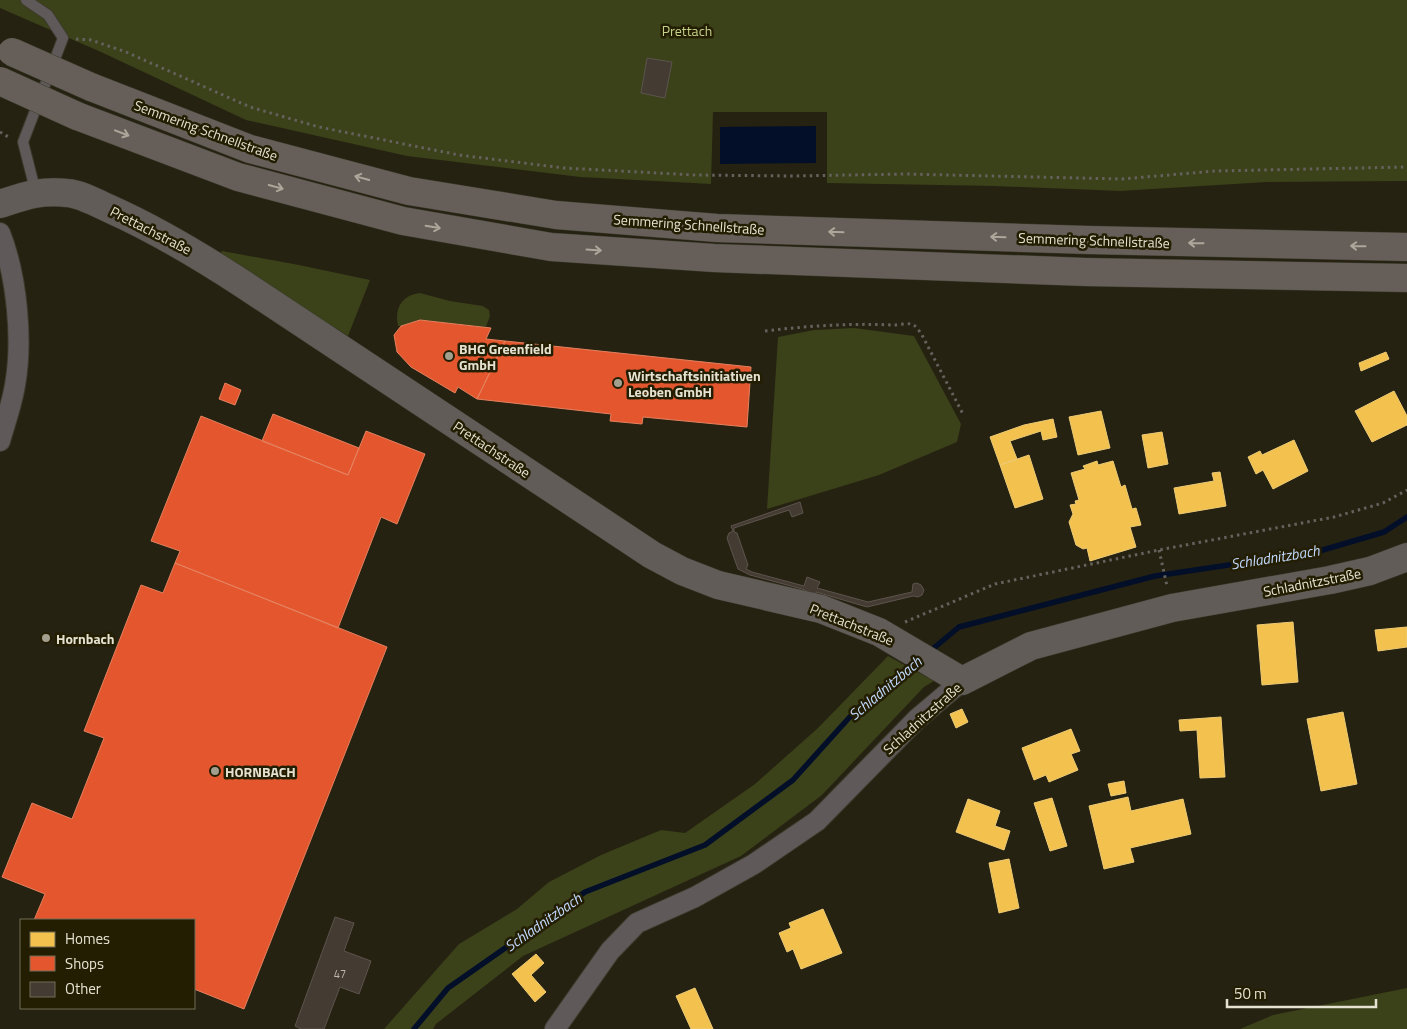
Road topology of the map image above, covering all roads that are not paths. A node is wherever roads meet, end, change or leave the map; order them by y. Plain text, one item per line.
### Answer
1 (26, 0) edge
2 (6, 48) edge
3 (0, 81) edge
4 (36, 193) junction
5 (0, 204) edge
6 (0, 233) edge
7 (1407, 247) edge
8 (1407, 278) edge
9 (0, 441) edge
10 (1407, 557) edge
11 (953, 676) junction
12 (555, 1029) edge

1 - 4 lane
7 -> 2 highway, Semmering Schnellstraße, bridge
3 -> 8 highway, bridge
4 - 5 street, Prettachstraße
4 - 11 street, Prettachstraße
6 - 9 street
10 - 11 street, Schladnitzstraße
11 - 12 street, Schladnitzstraße

